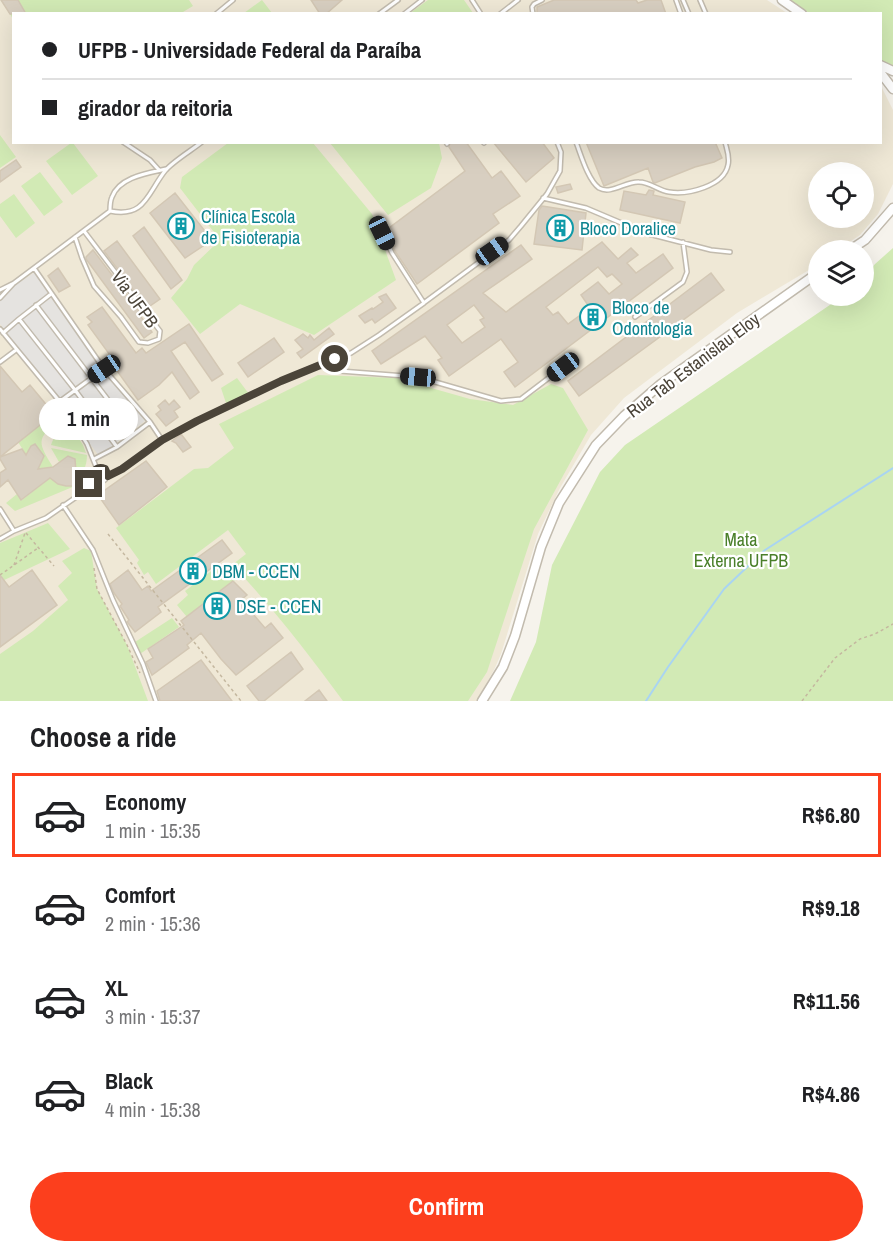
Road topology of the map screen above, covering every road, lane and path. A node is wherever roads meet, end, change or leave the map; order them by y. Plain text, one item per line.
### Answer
1 (233, 0) edge
2 (398, 0) edge
3 (422, 0) edge
4 (518, 0) edge
5 (542, 0) edge
6 (782, 0) edge
7 (218, 12) edge
8 (382, 12) edge
9 (407, 12) edge
10 (503, 12) edge
11 (533, 12) edge
12 (799, 12) edge
13 (882, 74) edge
14 (893, 88) edge
15 (126, 144) edge
16 (199, 144) edge
17 (558, 144) edge
18 (577, 144) edge
19 (726, 144) edge
20 (161, 172) junction
21 (543, 198) junction
22 (893, 208) edge
23 (110, 211) junction
24 (84, 231) junction
25 (382, 233) dead end
26 (75, 237) junction
27 (865, 240) edge
28 (683, 243) junction
29 (730, 252) dead end
30 (34, 268) junction
31 (808, 280) edge
32 (14, 283) junction
33 (0, 290) edge
34 (51, 294) junction
35 (0, 298) edge
36 (424, 303) junction
37 (36, 305) junction
38 (635, 317) dead end
39 (19, 319) junction
40 (1, 331) edge
41 (16, 350) junction
42 (0, 362) edge
43 (318, 365) junction
44 (563, 367) dead end
45 (104, 369) junction
46 (91, 378) junction
47 (75, 390) junction
48 (59, 402) junction
49 (150, 422) junction
50 (134, 434) junction
51 (162, 440) junction
52 (117, 447) junction
53 (94, 459) junction
54 (97, 469) junction
55 (108, 476) junction
56 (94, 478) junction
57 (100, 483) junction
58 (82, 493) junction
59 (63, 505) junction
60 (0, 509) edge
61 (14, 531) junction
62 (26, 533) junction
63 (108, 534) dead end
64 (17, 536) dead end
65 (0, 539) edge
66 (39, 548) junction
67 (92, 561) dead end
68 (14, 565) junction
69 (54, 566) dead end
70 (0, 575) edge
71 (893, 624) edge
72 (140, 673) dead end
73 (156, 701) edge
74 (241, 701) edge
75 (482, 701) edge
76 (802, 701) edge

1 - 7 lane
2 - 8 lane
3 - 9 lane
4 - 10 lane
5 - 11 lane
6 - 12 street
13 - 14 street
15 - 20 lane
16 - 20 lane
17 - 21 lane
18 - 19 lane
20 - 23 lane
20 - 23 lane
21 - 28 lane
21 - 36 lane
22 - 27 street
23 - 24 lane
24 - 26 lane
24 - 26 lane, Via UFPB
25 - 36 lane
26 - 30 lane
28 - 29 lane
28 - 38 lane
30 - 32 lane
30 - 34 lane
31 - 75 street, Rua Tab Estanislau Eloy
32 - 33 lane
32 - 35 lane
34 - 37 lane
34 - 45 lane
36 - 43 lane
37 - 39 lane
37 - 46 lane
39 - 40 lane
39 - 47 lane
40 - 41 lane
41 - 42 lane
41 - 48 lane
43 - 44 lane
43 - 51 lane
45 - 46 lane
45 - 49 lane
46 - 47 lane
46 - 50 lane
47 - 48 lane
47 - 52 lane
48 - 53 lane
49 - 50 lane
49 - 51 lane
50 - 52 lane
51 - 55 lane
52 - 53 lane
53 - 54 lane
54 - 55 lane
54 - 56 lane
55 - 57 lane
56 - 57 lane
56 - 58 lane
57 - 58 lane
58 - 59 lane
59 - 61 lane
59 - 73 lane
60 - 61 lane
61 - 65 lane
62 - 64 path
62 - 66 path
62 - 68 path
63 - 74 path
66 - 68 path
66 - 69 path
67 - 72 path
68 - 70 path
71 - 76 path

